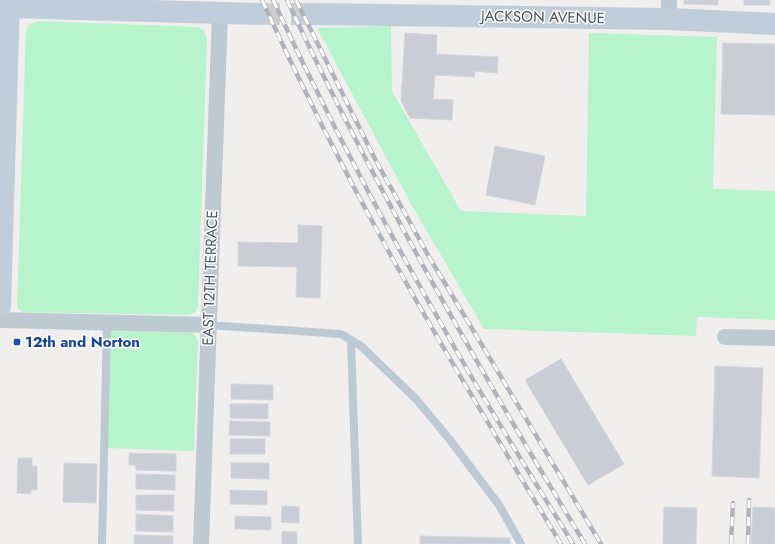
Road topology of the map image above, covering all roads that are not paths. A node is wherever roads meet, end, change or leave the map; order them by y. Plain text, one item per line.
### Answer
1 (8, 3) edge
2 (340, 7) edge
3 (669, 10) edge
4 (220, 12) junction
5 (258, 14) tunnel mouth
6 (311, 14) tunnel mouth
7 (775, 24) edge
8 (0, 306) edge
9 (0, 320) edge
10 (107, 323) junction
11 (208, 325) junction
12 (725, 337) dead end
13 (775, 338) edge
14 (351, 340) junction
15 (102, 544) edge
16 (201, 544) edge
17 (358, 544) edge
18 (521, 544) edge

1 - 4 street
1 - 8 street
2 - 3 street, JACKSON AVENUE
2 - 6 street, JACKSON AVENUE
3 - 7 street, JACKSON AVENUE
4 - 5 street
4 - 11 street, EAST 12TH TERRACE
9 - 10 street
10 - 11 street
10 - 15 lane
11 - 14 lane
11 - 16 street, EAST 12TH TERRACE
12 - 13 street
14 - 17 lane
14 - 18 lane

